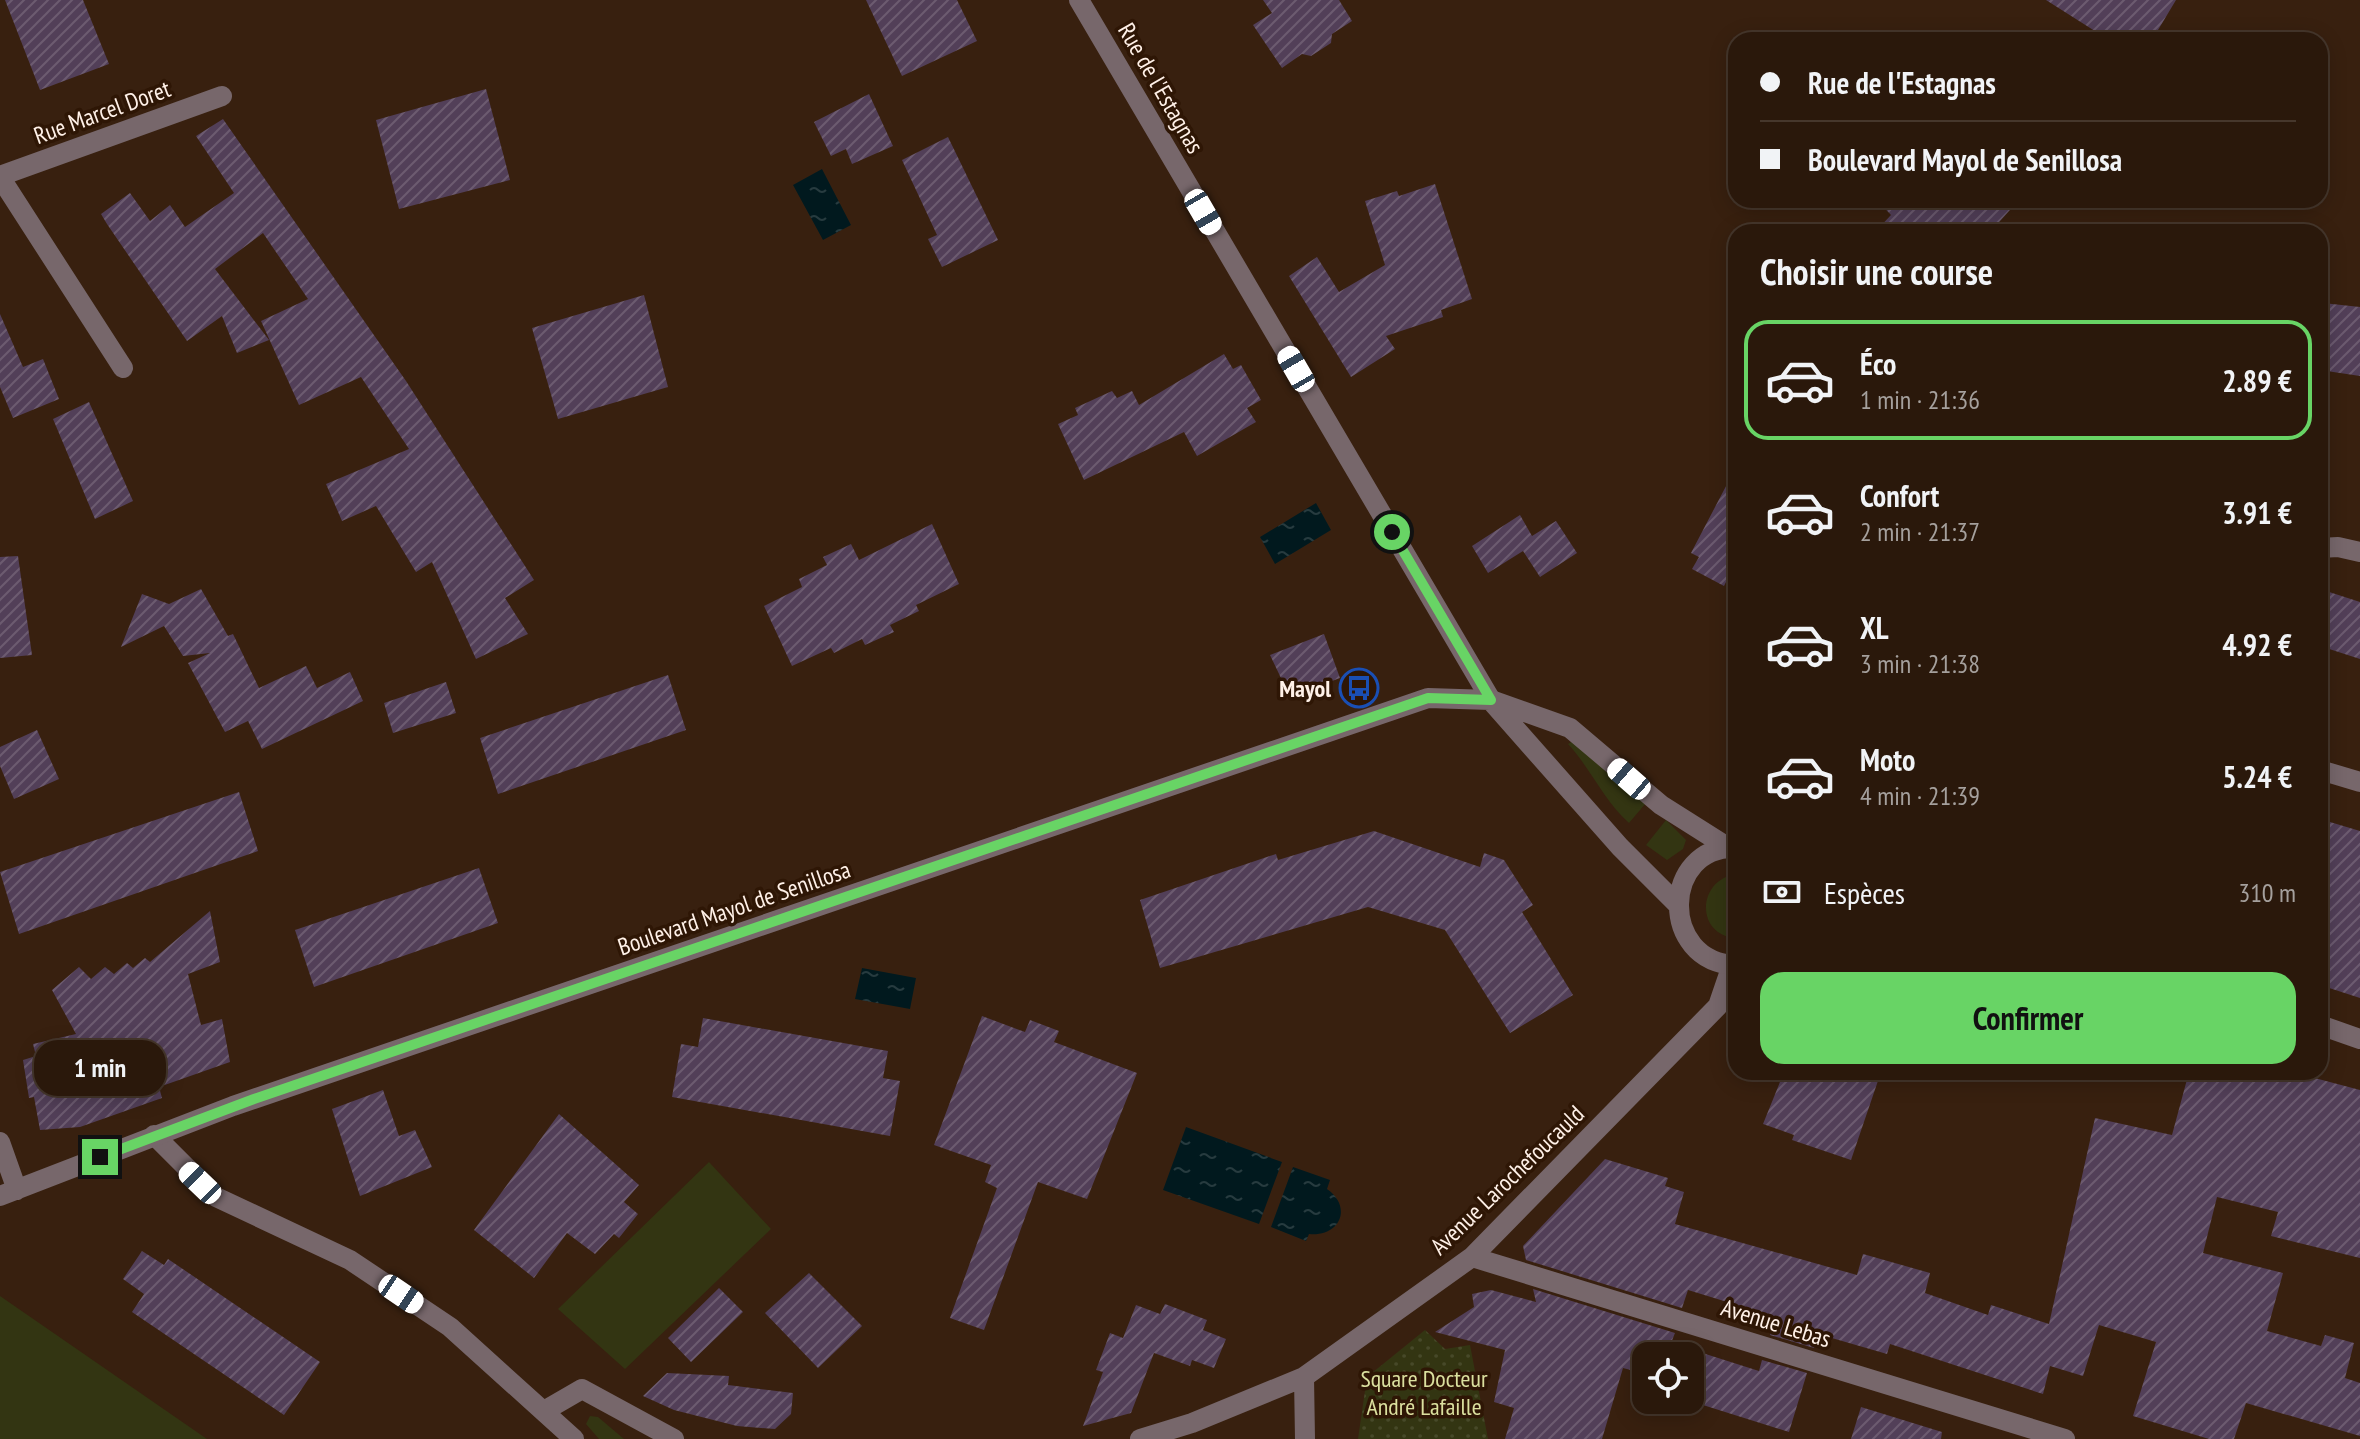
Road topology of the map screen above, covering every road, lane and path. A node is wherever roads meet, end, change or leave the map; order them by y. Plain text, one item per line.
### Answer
1 (1079, 0) edge
2 (222, 96) dead end
3 (0, 176) edge
4 (123, 368) dead end
5 (2328, 549) edge
6 (2360, 552) edge
7 (1491, 700) junction
8 (2328, 772) edge
9 (2360, 782) edge
10 (1728, 846) edge
11 (1728, 850) edge
12 (1677, 904) junction
13 (1728, 963) edge
14 (1728, 980) edge
15 (2328, 1028) edge
16 (2360, 1039) edge
17 (154, 1135) junction
18 (0, 1142) edge
19 (9, 1193) edge
20 (1472, 1257) junction
21 (1304, 1377) junction
22 (544, 1411) junction
23 (563, 1439) edge
24 (574, 1439) edge
25 (674, 1439) edge
26 (1140, 1439) edge
27 (1305, 1439) edge
28 (2065, 1439) edge

1 - 7 street, Rue de l'Estagnas
2 - 3 street, Rue Marcel Doret
3 - 4 street, Rue Marcel Doret
5 - 6 street
7 - 10 street, Boulevard Mayol de Senillosa
7 - 12 street
7 - 17 street, Boulevard Mayol de Senillosa
8 - 9 street
11 - 12 street
12 - 13 street
14 - 20 street, Avenue Larochefoucauld
15 - 16 street
17 - 19 street, Boulevard Mayol de Senillosa
17 - 22 street
18 - 19 street
20 - 21 street, Avenue Larochefoucauld
20 - 28 street, Avenue Lebas
21 - 26 street, Avenue Larochefoucauld
21 - 27 street
22 - 23 street
22 - 24 street
22 - 25 street

